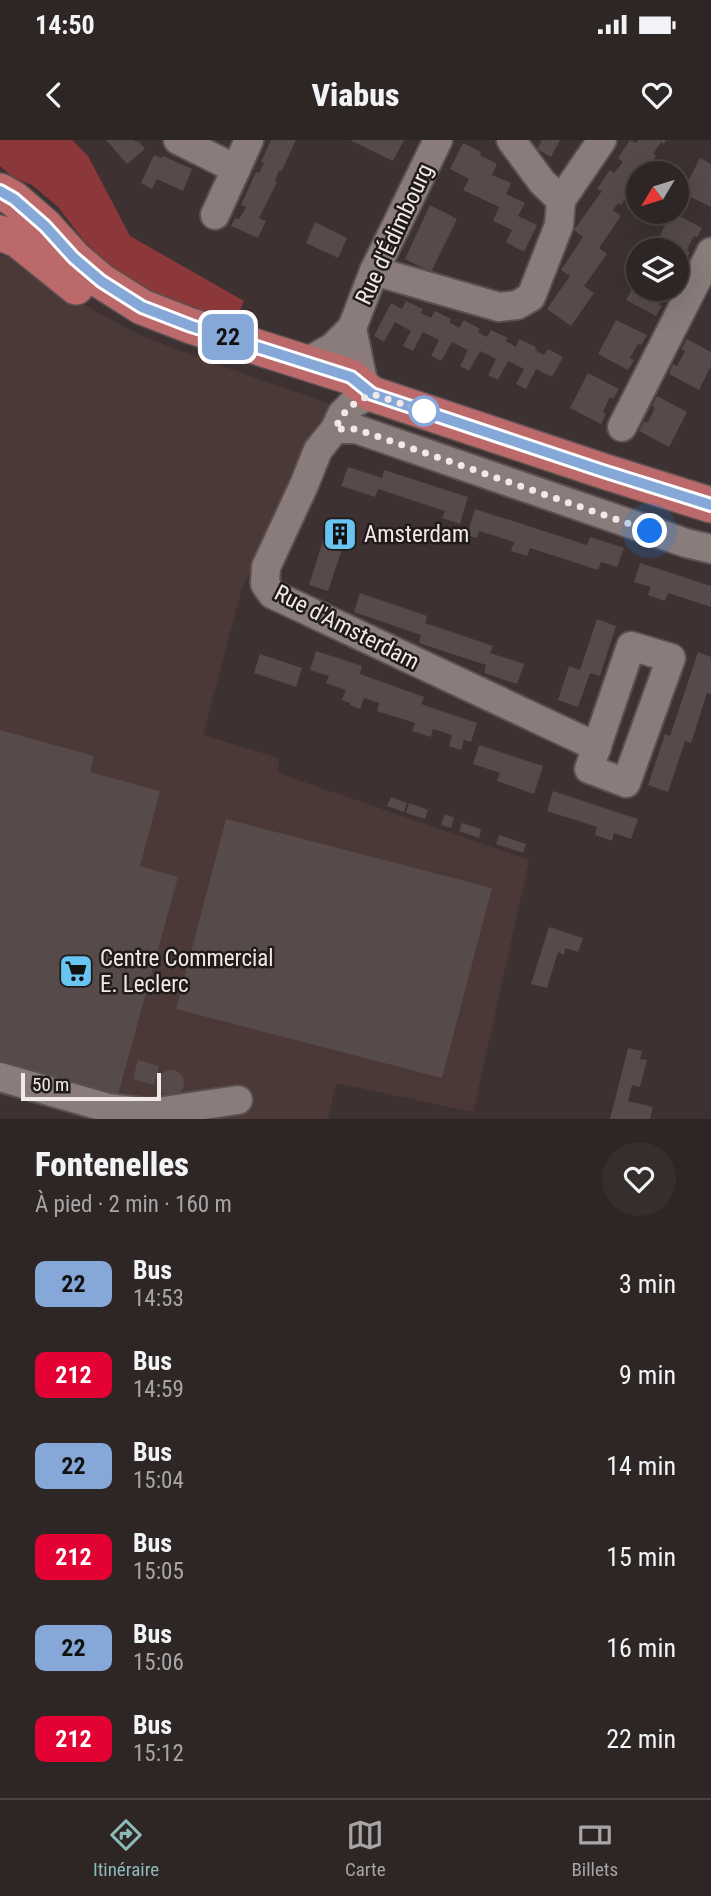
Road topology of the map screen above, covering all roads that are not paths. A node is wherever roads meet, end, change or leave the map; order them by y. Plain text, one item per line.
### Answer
1 (178, 140) edge
2 (249, 140) edge
3 (438, 140) edge
4 (511, 140) edge
5 (602, 140) edge
6 (236, 169) junction
7 (0, 191) edge
8 (561, 200) junction
9 (215, 215) dead end
10 (0, 233) edge
11 (711, 252) edge
12 (374, 271) junction
13 (352, 328) junction
14 (307, 362) junction
15 (368, 390) junction
16 (622, 427) dead end
17 (335, 429) junction
18 (711, 505) edge
19 (711, 549) edge
20 (597, 747) dead end
21 (0, 1077) edge
22 (238, 1100) dead end

1 - 6 street
2 - 6 street
3 - 12 street, Rue d'Édimbourg
4 - 8 street
5 - 8 street
6 - 9 street
7 - 14 main road
8 - 12 street
10 - 15 main road
11 - 16 street
12 - 13 street, Rue d'Édimbourg
13 - 14 street, Rue d'Édimbourg
13 - 15 street, Rue d'Édimbourg
14 - 15 main road
15 - 17 street, Rue d'Amsterdam
15 - 18 main road
17 - 19 street
17 - 20 street, Rue d'Amsterdam
21 - 22 street

